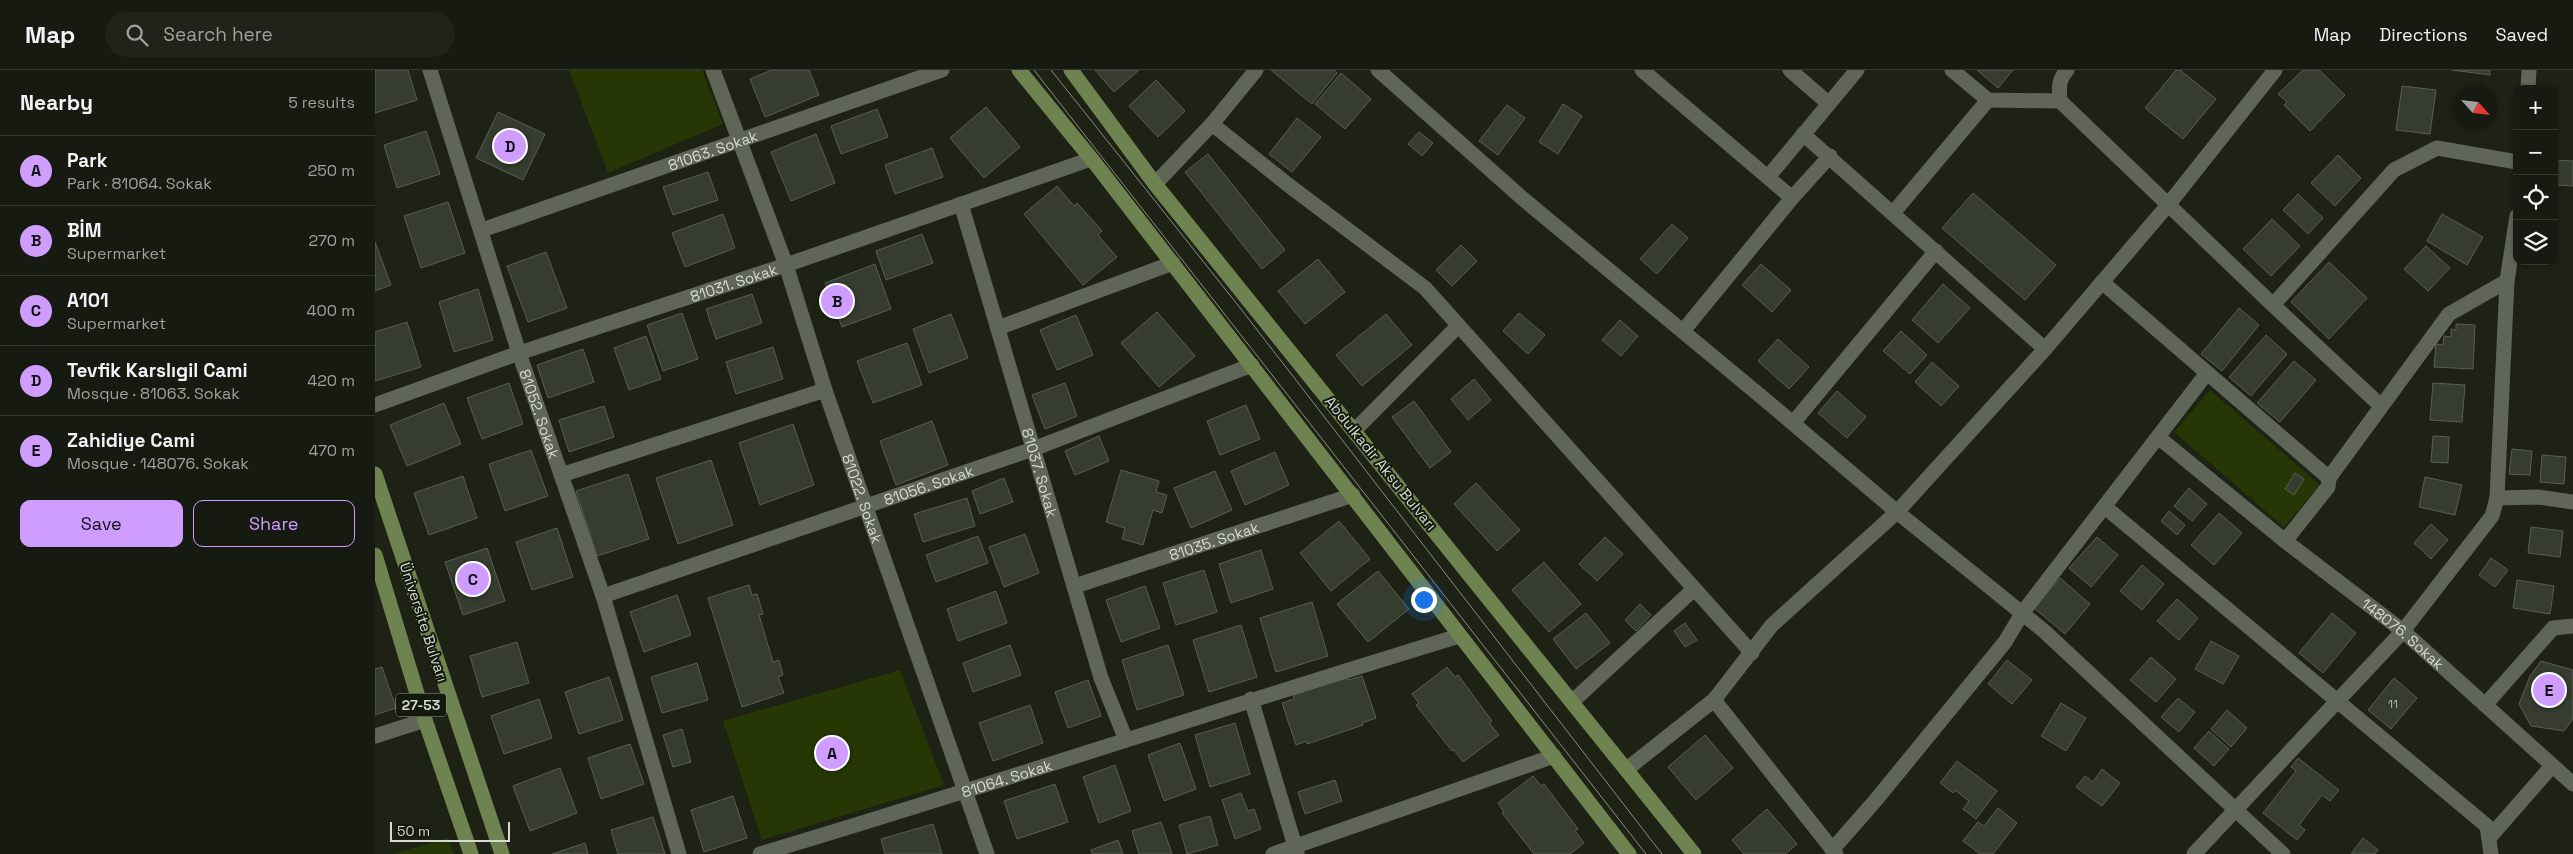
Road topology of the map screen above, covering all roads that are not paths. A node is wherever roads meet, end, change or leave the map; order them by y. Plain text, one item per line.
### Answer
1 (430, 70) edge
2 (713, 70) edge
3 (943, 70) edge
4 (1019, 70) edge
5 (1071, 70) edge
6 (1257, 70) edge
7 (1378, 70) edge
8 (1641, 70) edge
9 (1790, 70) edge
10 (1857, 70) edge
11 (1953, 70) edge
12 (2067, 70) edge
13 (2275, 70) edge
14 (2529, 70) edge
15 (2528, 85) edge
16 (1988, 100) junction
17 (2061, 101) junction
18 (1828, 103) junction
19 (1212, 124) junction
20 (1803, 134) junction
21 (741, 141) junction
22 (1830, 156) junction
23 (1091, 158) junction
24 (2513, 161) edge
25 (1769, 176) junction
26 (1155, 184) junction
27 (1792, 198) junction
28 (961, 204) junction
29 (2168, 205) junction
30 (1893, 213) junction
31 (2516, 220) edge
32 (482, 230) junction
33 (1936, 251) junction
34 (1173, 264) junction
35 (786, 265) junction
36 (2507, 281) junction
37 (2102, 282) junction
38 (2273, 305) junction
39 (1458, 326) junction
40 (998, 328) junction
41 (1683, 332) junction
42 (2045, 349) junction
43 (519, 353) junction
44 (1252, 366) junction
45 (2207, 373) junction
46 (825, 390) junction
47 (375, 405) edge
48 (2381, 406) junction
49 (1793, 423) junction
50 (1354, 431) junction
51 (2158, 437) junction
52 (1033, 449) junction
53 (375, 474) edge
54 (561, 475) junction
55 (2329, 478) junction
56 (1353, 495) junction
57 (2497, 498) junction
58 (2573, 502) edge
59 (865, 506) junction
60 (2105, 507) junction
61 (1897, 512) junction
62 (2285, 541) junction
63 (375, 555) edge
64 (1075, 586) junction
65 (1694, 589) junction
66 (603, 596) junction
67 (2023, 612) junction
68 (2573, 626) edge
69 (2403, 631) junction
70 (1459, 636) junction
71 (1752, 652) junction
72 (1251, 699) junction
73 (1714, 700) junction
74 (1573, 701) junction
75 (2337, 701) junction
76 (2485, 705) junction
77 (425, 720) junction
78 (375, 736) edge
79 (1126, 740) junction
80 (1555, 756) junction
81 (2552, 766) junction
82 (1627, 769) junction
83 (2573, 784) edge
84 (964, 793) junction
85 (2235, 810) junction
86 (2489, 838) junction
87 (1296, 849) edge
88 (1834, 852) edge
89 (471, 854) edge
90 (502, 854) edge
91 (679, 854) edge
92 (761, 854) edge
93 (987, 854) edge
94 (1273, 854) edge
95 (1629, 854) edge
96 (1694, 854) edge
97 (2193, 854) edge
98 (2283, 854) edge
99 (2491, 854) edge

1 - 32 street, 81052. Sokak
2 - 21 street, 81022. Sokak
3 - 21 street, 81063. Sokak
4 - 23 main road
5 - 26 main road, Abdulkadir Aksu Bulvarı
6 - 19 street
7 - 41 street
8 - 25 street
9 - 18 street
10 - 18 street
11 - 16 street
12 - 17 street
13 - 29 street
14 - 15 street
16 - 17 street
16 - 30 street
17 - 29 street
18 - 20 street
19 - 26 street
19 - 39 street
20 - 22 street
20 - 25 street
21 - 32 street, 81063. Sokak
21 - 35 street, 81022. Sokak
22 - 27 street
22 - 30 street
23 - 28 street, 81031. Sokak
23 - 34 main road
24 - 38 street
25 - 27 street
26 - 50 main road, Abdulkadir Aksu Bulvarı
27 - 41 street
28 - 35 street, 81031. Sokak
28 - 40 street, 81037. Sokak
29 - 37 street
29 - 38 street
30 - 33 street
31 - 36 street
32 - 43 street, 81052. Sokak
33 - 42 street
33 - 49 street
34 - 40 street
34 - 44 main road
35 - 43 street, 81031. Sokak
35 - 46 street, 81022. Sokak
36 - 48 street
36 - 57 street
37 - 42 street
37 - 45 street
38 - 48 street
39 - 50 street
39 - 65 street
40 - 52 street, 81037. Sokak
41 - 49 street
42 - 61 street
43 - 47 street, 81031. Sokak
43 - 54 street, 81052. Sokak
44 - 52 street, 81056. Sokak
44 - 56 main road
45 - 51 street
45 - 55 street
46 - 54 street
46 - 59 street, 81022. Sokak
48 - 55 street
49 - 61 street
50 - 74 main road, Abdulkadir Aksu Bulvarı
51 - 60 street
51 - 62 street, 148076. Sokak
52 - 59 street, 81056. Sokak
52 - 64 street, 81037. Sokak
53 - 90 main road, Üniversite Bulvarı
54 - 66 street, 81052. Sokak
55 - 62 street
56 - 64 street, 81035. Sokak
56 - 70 main road
57 - 58 street
57 - 69 street
59 - 66 street, 81056. Sokak
59 - 84 street, 81022. Sokak
60 - 67 street
60 - 75 street
61 - 67 street
61 - 71 street
62 - 69 street, 148076. Sokak
63 - 77 main road, Üniversite Bulvarı / 27-53
64 - 79 street, 81037. Sokak
65 - 71 street
65 - 74 street
66 - 91 street, 81052. Sokak
67 - 85 street
67 - 88 street
68 - 76 street
69 - 75 street
69 - 76 street, 148076. Sokak
70 - 72 street, 81064. Sokak
70 - 80 main road
71 - 73 street
72 - 79 street, 81064. Sokak
72 - 87 street
73 - 82 street
73 - 88 street
74 - 82 main road, Abdulkadir Aksu Bulvarı
75 - 85 street
75 - 86 street
76 - 81 street, 148076. Sokak
77 - 78 street
77 - 89 main road, Üniversite Bulvarı / 27-53
79 - 84 street, 81064. Sokak
80 - 87 street
80 - 95 main road
81 - 83 street, 148076. Sokak
81 - 86 street
82 - 96 main road, Abdulkadir Aksu Bulvarı
84 - 92 street, 81064. Sokak
84 - 93 street, 81022. Sokak
85 - 97 street
85 - 98 street
86 - 99 street
87 - 94 street

